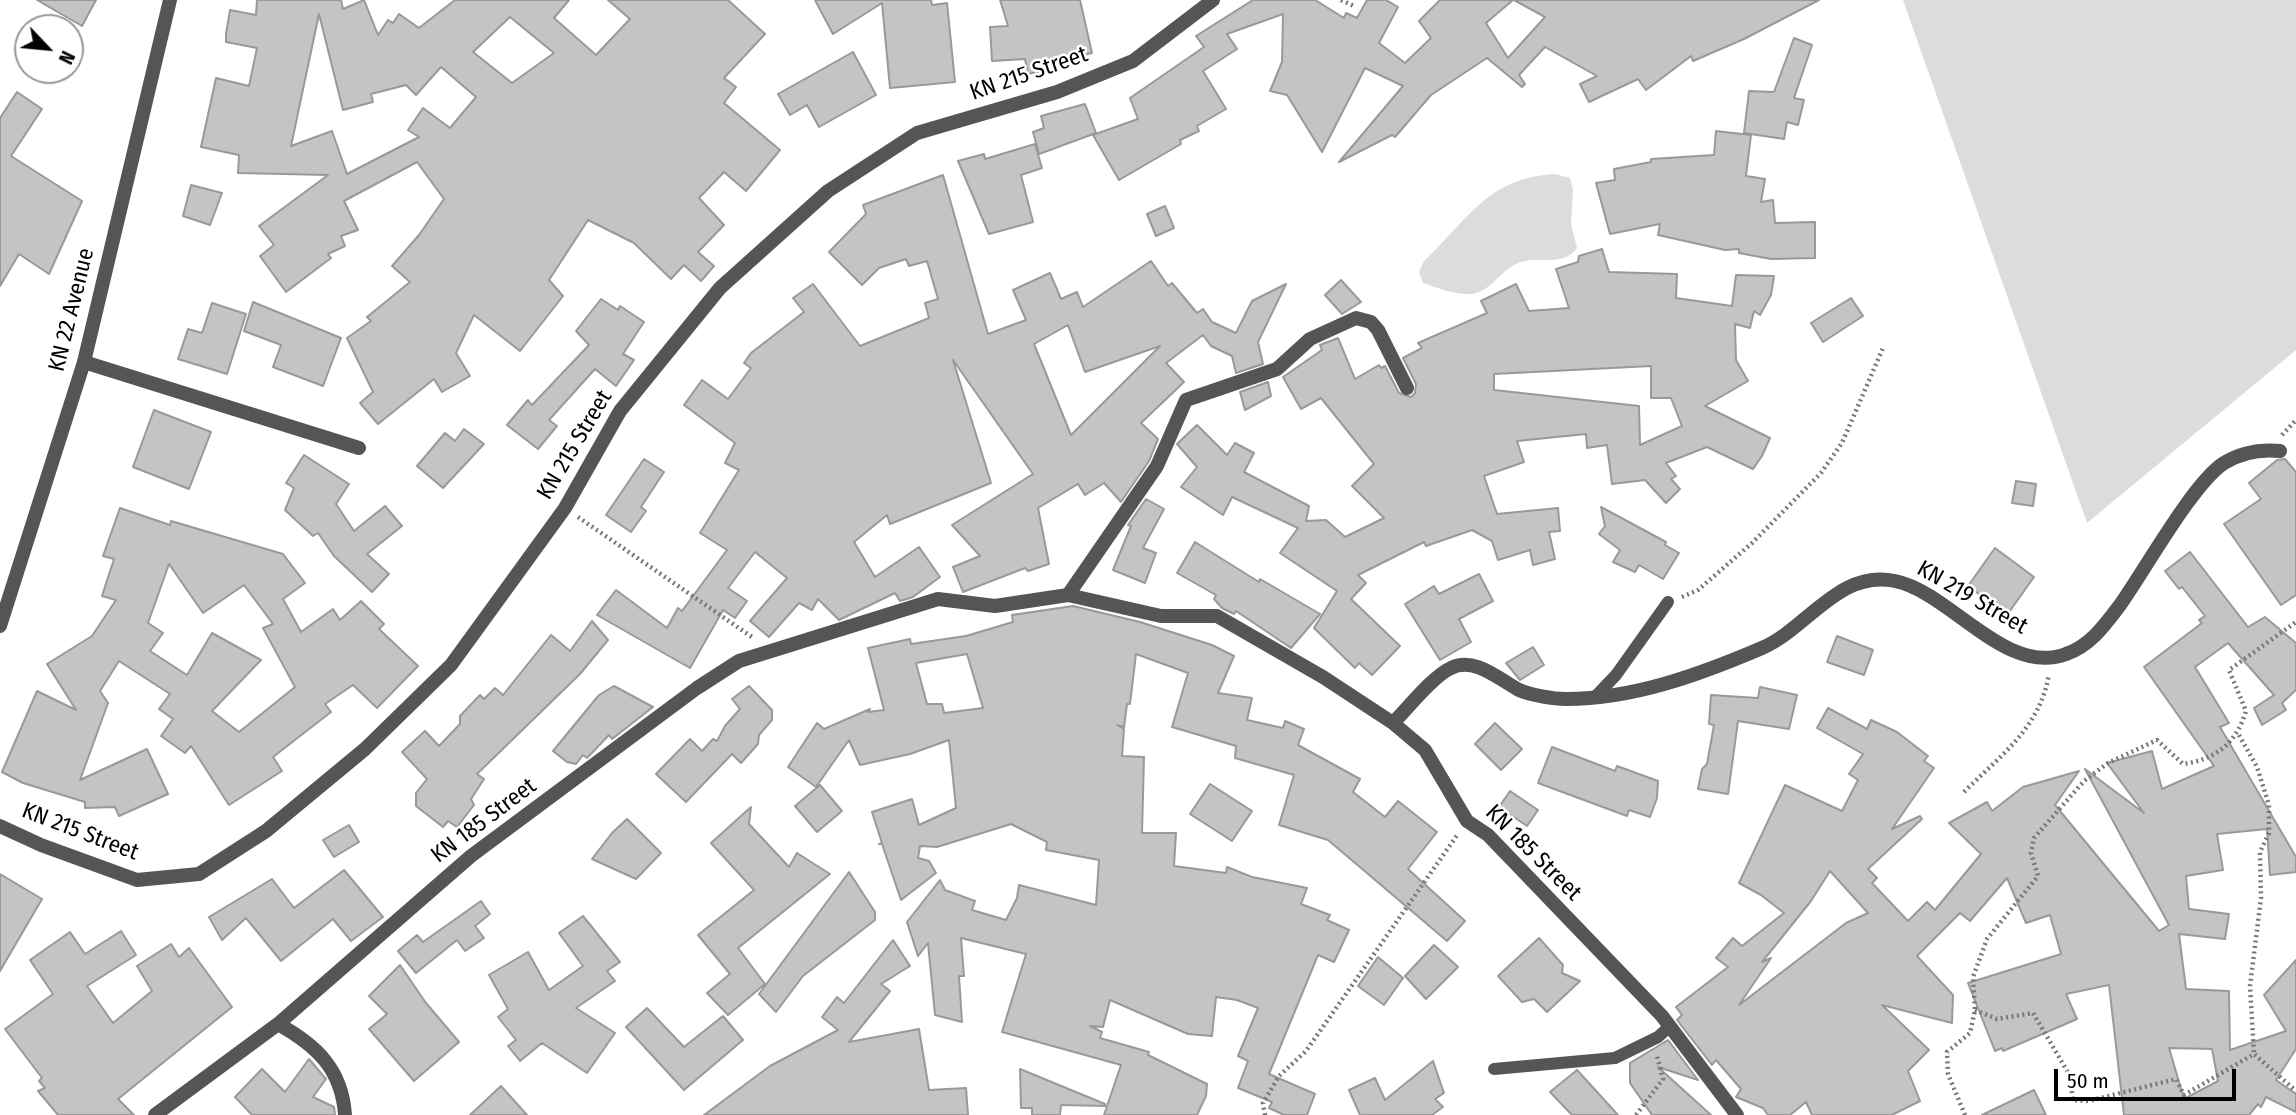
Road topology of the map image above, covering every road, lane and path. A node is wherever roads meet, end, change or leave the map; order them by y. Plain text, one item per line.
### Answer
1 (1213, 0) edge
2 (1341, 0) edge
3 (167, 1) edge
4 (1354, 6) dead end
5 (1883, 348) dead end
6 (84, 362) junction
7 (1407, 388) dead end
8 (359, 447) dead end
9 (2280, 451) dead end
10 (565, 508) junction
11 (1068, 595) junction
12 (1668, 602) joint
13 (2296, 622) edge
14 (0, 626) edge
15 (770, 650) junction
16 (2051, 660) junction
17 (1596, 696) junction
18 (1392, 723) junction
19 (2239, 735) junction
20 (1964, 792) dead end
21 (1467, 821) junction
22 (0, 826) edge
23 (1975, 1010) junction
24 (1662, 1016) junction
25 (278, 1024) junction
26 (1648, 1042) junction
27 (2254, 1054) junction
28 (1494, 1069) dead end
29 (2296, 1091) edge
30 (155, 1115) edge
31 (345, 1115) edge
32 (1265, 1115) edge
33 (1636, 1115) edge
34 (1737, 1115) edge
35 (1965, 1115) edge

1 - 10 street, KN 215 Street
2 - 4 path
3 - 6 street, KN 22 Avenue
5 - 12 path
6 - 8 street
6 - 14 street, KN 22 Avenue
7 - 11 street
9 - 16 street
10 - 15 path
10 - 22 street, KN 215 Street
11 - 15 street, KN 185 Street
11 - 18 street, KN 185 Street
12 - 17 lane
13 - 19 path
15 - 25 street, KN 185 Street
16 - 17 street, KN 219 Street
16 - 20 path
17 - 18 street, KN 219 Street
18 - 21 street, KN 185 Street
19 - 23 path
19 - 27 path
21 - 24 street, KN 185 Street
21 - 32 path
23 - 27 path
23 - 35 path
24 - 26 lane
24 - 34 street, KN 185 Street
25 - 30 street, KN 185 Street
25 - 31 street
26 - 28 lane
26 - 33 path
27 - 29 path

